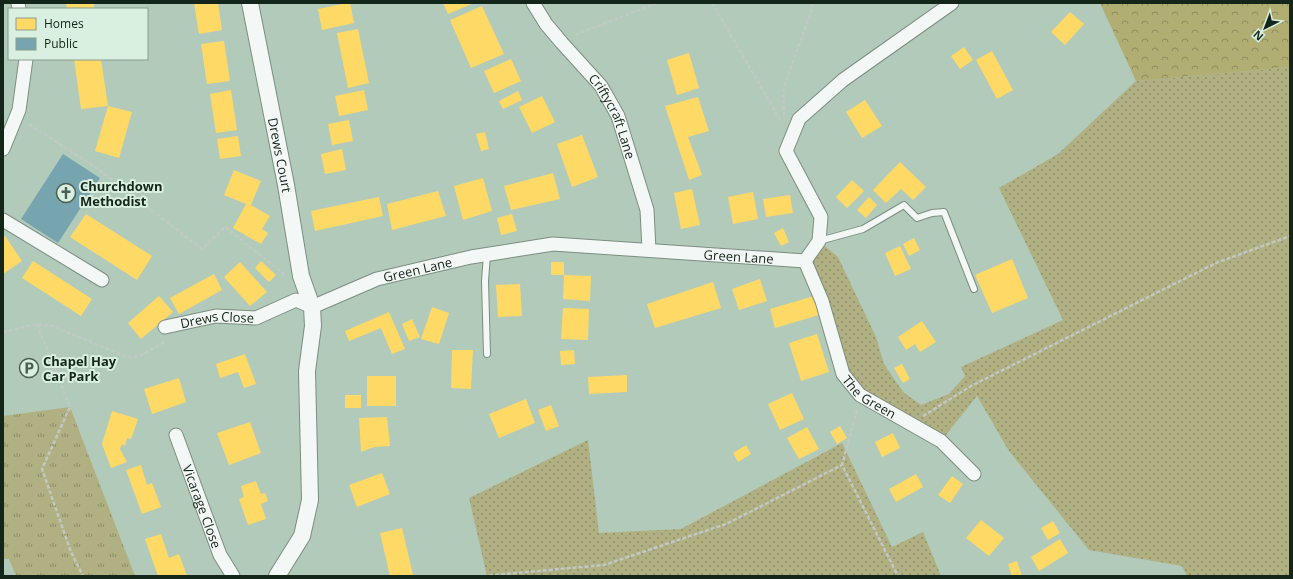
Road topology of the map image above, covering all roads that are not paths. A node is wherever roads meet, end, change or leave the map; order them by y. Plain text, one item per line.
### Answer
1 (250, 3) edge
2 (533, 3) edge
3 (952, 3) edge
4 (26, 60) edge
5 (3, 149) edge
6 (3, 220) edge
7 (819, 241) junction
8 (649, 250) junction
9 (487, 254) junction
10 (805, 261) junction
11 (102, 280) dead end
12 (974, 289) dead end
13 (312, 307) junction
14 (165, 327) dead end
15 (488, 354) dead end
16 (176, 435) dead end
17 (974, 474) dead end
18 (232, 576) edge
19 (276, 576) edge

1 - 13 street, Drews Court
2 - 8 street, Criftycraft Lane
3 - 7 street
4 - 5 street
6 - 11 street
7 - 10 street
7 - 12 lane
8 - 9 street, Green Lane
8 - 10 street, Green Lane
9 - 13 street, Green Lane
9 - 15 lane
10 - 17 street, The Green
13 - 14 street, Drews Close
13 - 19 street
16 - 18 street, Vicarage Close

